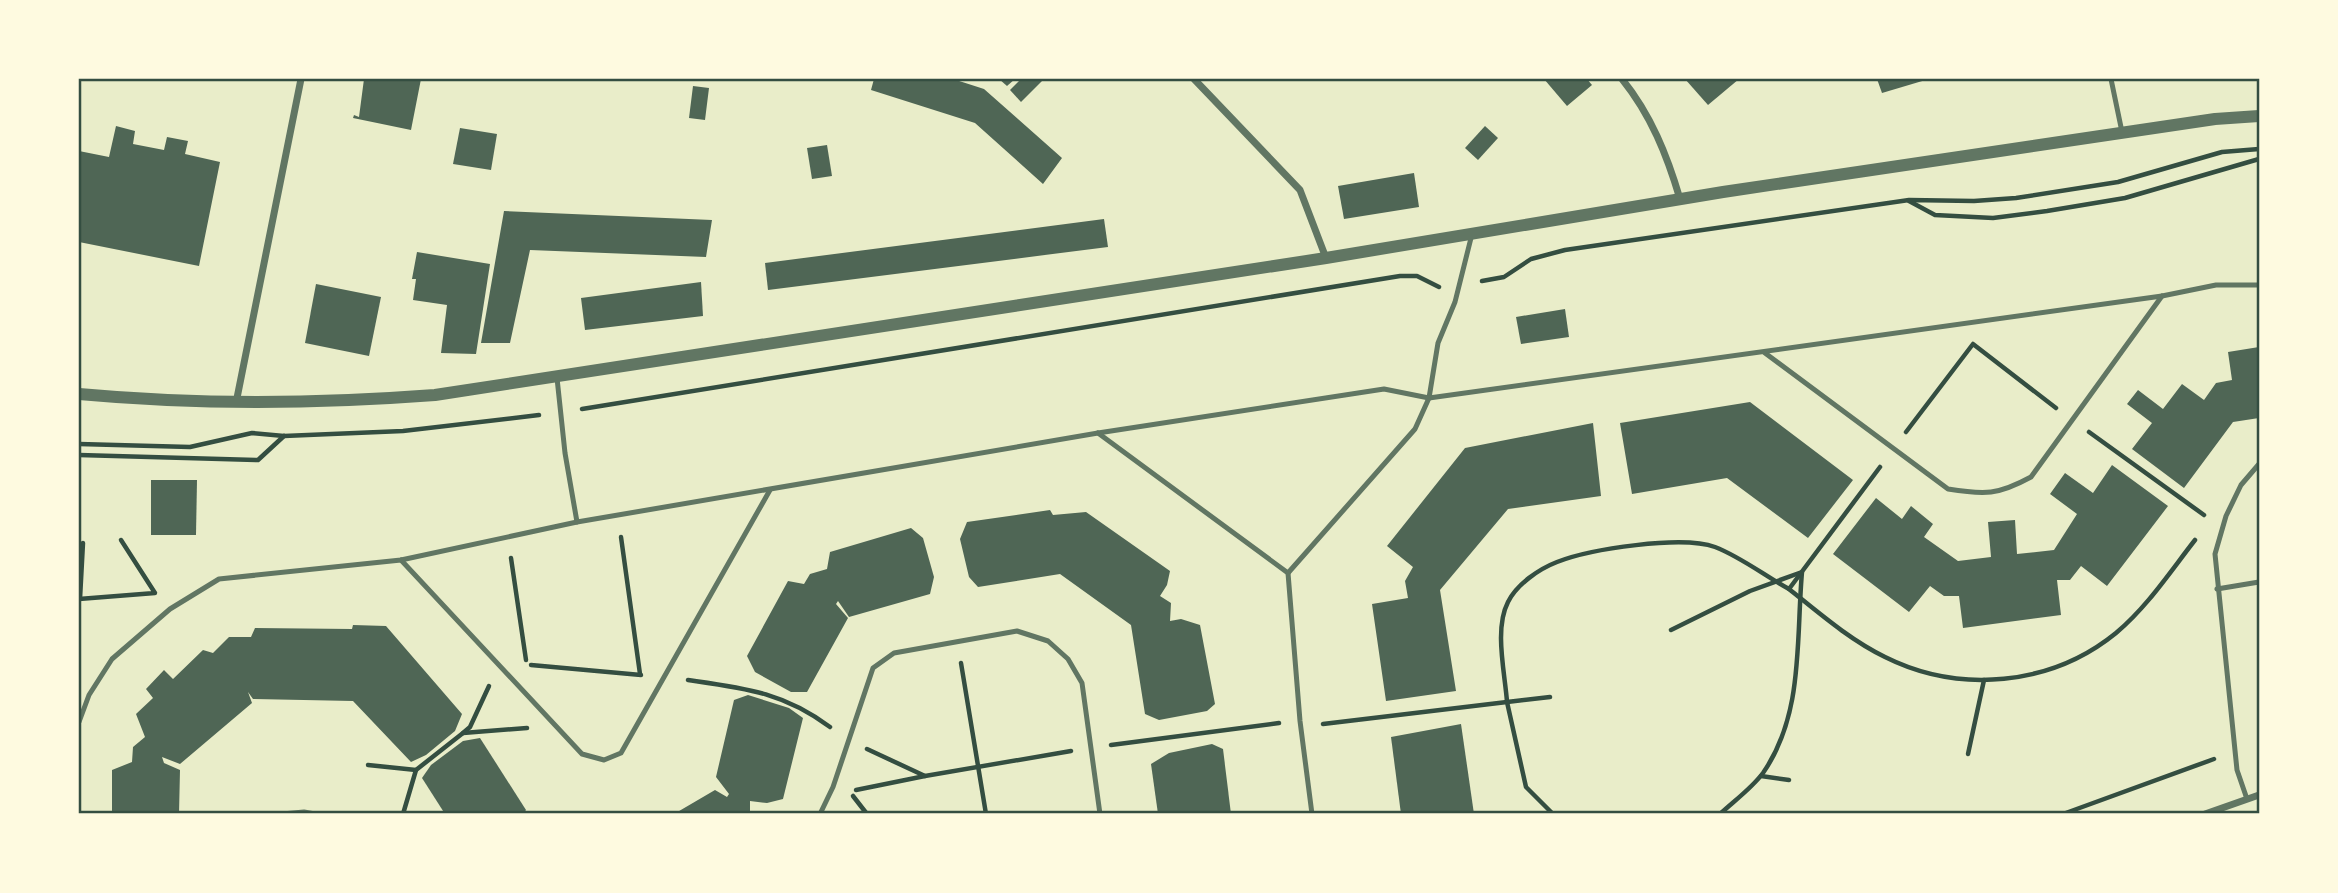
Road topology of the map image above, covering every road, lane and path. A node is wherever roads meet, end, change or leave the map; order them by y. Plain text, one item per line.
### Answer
1 (301, 79) edge
2 (1194, 79) edge
3 (1622, 79) edge
4 (2111, 79) edge
5 (2259, 116) edge
6 (2123, 135) junction
7 (2259, 149) edge
8 (2259, 159) edge
9 (1680, 199) junction
10 (1909, 200) junction
11 (1472, 232) junction
12 (1326, 258) junction
13 (1459, 285) junction
14 (2259, 285) edge
15 (2162, 296) junction
16 (1764, 352) junction
17 (557, 377) junction
18 (79, 394) edge
19 (1429, 398) junction
20 (236, 403) junction
21 (560, 413) junction
22 (2072, 420) junction
23 (1098, 433) junction
24 (284, 436) junction
25 (79, 444) edge
26 (1893, 449) junction
27 (79, 455) edge
28 (2259, 464) edge
29 (769, 490) junction
30 (618, 515) junction
31 (2210, 520) dead end
32 (577, 522) junction
33 (2203, 530) dead end
34 (507, 537) junction
35 (121, 540) dead end
36 (83, 543) dead end
37 (401, 560) junction
38 (1802, 572) junction
39 (1288, 573) junction
40 (1776, 582) junction
41 (2259, 582) edge
42 (1789, 589) junction
43 (2217, 589) junction
44 (1800, 598) junction
45 (79, 599) edge
46 (1671, 629) dead end
47 (957, 640) junction
48 (499, 665) junction
49 (640, 675) junction
50 (662, 677) junction
51 (1983, 680) junction
52 (1550, 697) dead end
53 (1507, 702) junction
54 (1300, 721) junction
55 (79, 722) edge
56 (556, 726) junction
57 (463, 733) junction
58 (849, 740) junction
59 (1091, 748) junction
60 (1968, 754) dead end
61 (368, 765) dead end
62 (978, 767) junction
63 (416, 770) junction
64 (2236, 770) junction
65 (925, 776) junction
66 (1761, 776) junction
67 (1789, 780) dead end
68 (2259, 795) edge
69 (2247, 800) junction
70 (282, 814) edge
71 (315, 814) edge
72 (402, 814) edge
73 (820, 814) edge
74 (867, 814) edge
75 (986, 814) edge
76 (1100, 814) edge
77 (1312, 814) edge
78 (1553, 814) edge
79 (1720, 814) edge
80 (2063, 814) edge
81 (2204, 814) edge

1 - 20 street
2 - 12 street
3 - 9 street
4 - 6 lane
5 - 6 street
6 - 9 street
7 - 10 path
8 - 10 path
9 - 11 street
10 - 13 path
11 - 12 street
11 - 13 lane
12 - 17 street
13 - 19 lane
13 - 21 path
14 - 15 lane
15 - 16 lane
15 - 22 lane
16 - 19 lane
16 - 26 lane
17 - 20 street
17 - 21 lane
18 - 20 street
19 - 23 lane
19 - 39 lane
21 - 24 path
21 - 32 lane
22 - 26 lane
22 - 26 path
22 - 31 path
23 - 29 lane
23 - 39 lane
24 - 25 path
24 - 27 path
26 - 38 path
28 - 43 lane
29 - 30 lane
29 - 50 lane
30 - 32 lane
30 - 49 path
32 - 34 lane
33 - 51 path
34 - 37 lane
34 - 49 path
35 - 45 path
36 - 45 path
37 - 48 lane
37 - 55 lane
38 - 40 path
38 - 42 path
38 - 44 path
39 - 54 lane
40 - 42 path
40 - 46 path
40 - 53 path
41 - 43 lane
42 - 44 path
43 - 64 lane
44 - 51 path
44 - 66 path
47 - 58 lane
47 - 59 lane
47 - 62 path
48 - 56 lane
48 - 57 path
49 - 50 path
50 - 56 lane
50 - 58 path
51 - 60 path
52 - 53 path
53 - 54 path
53 - 78 path
54 - 59 path
54 - 77 lane
56 - 57 path
57 - 63 path
58 - 65 path
58 - 73 lane
59 - 62 path
59 - 76 lane
61 - 63 path
62 - 65 path
62 - 75 path
63 - 72 path
64 - 69 lane
64 - 80 path
65 - 74 path
66 - 67 path
66 - 79 path
68 - 69 street
69 - 81 street
70 - 71 lane

